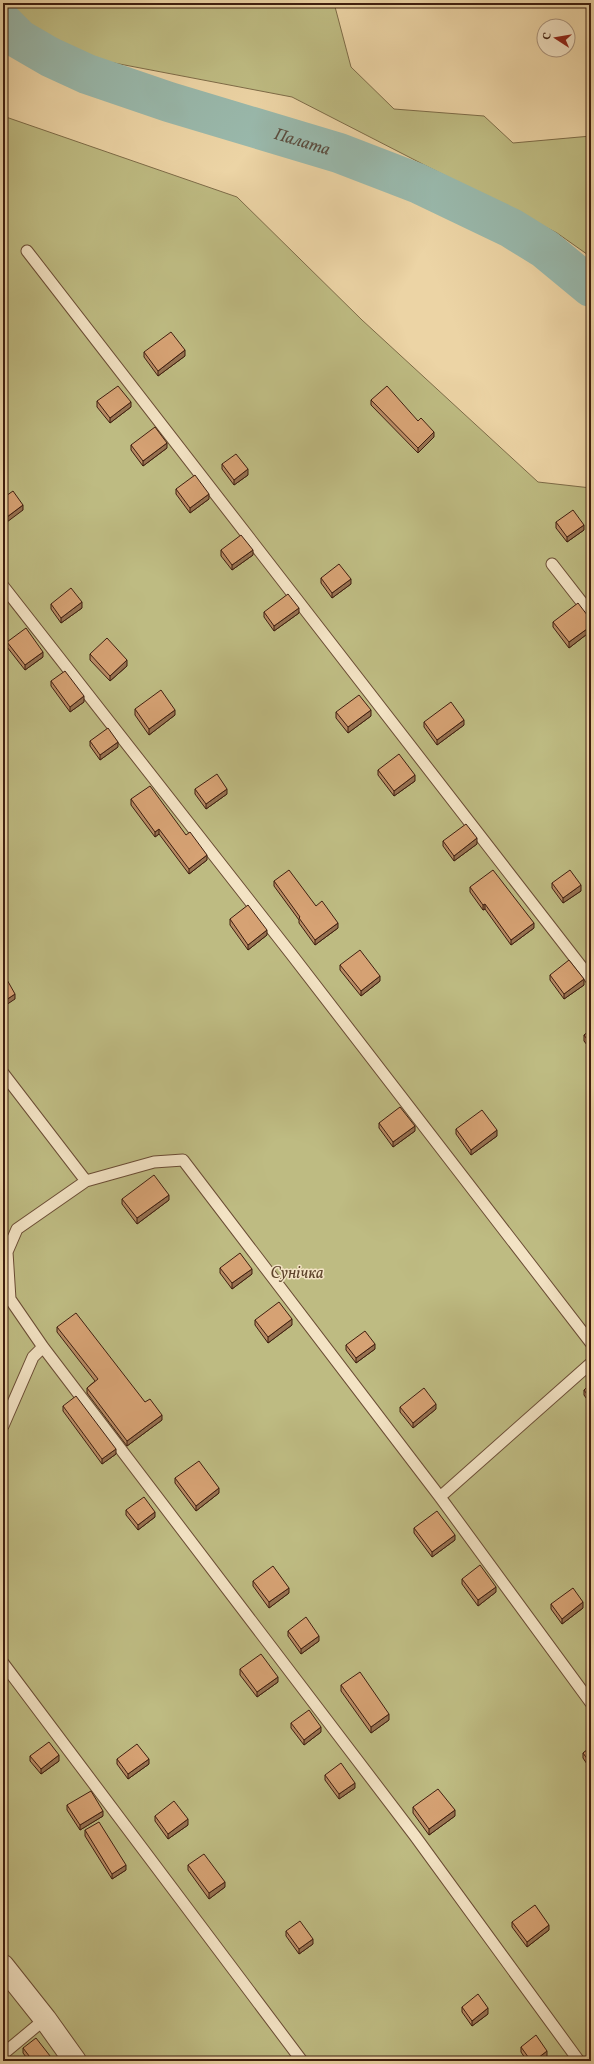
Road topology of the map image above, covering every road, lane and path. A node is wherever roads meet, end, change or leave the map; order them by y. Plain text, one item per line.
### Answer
1 (27, 251) dead end
2 (552, 564) dead end
3 (3, 586) edge
4 (591, 614) edge
5 (591, 979) edge
6 (3, 1073) edge
7 (86, 1181) junction
8 (591, 1343) edge
9 (43, 1347) junction
10 (591, 1363) edge
11 (3, 1426) edge
12 (440, 1497) junction
13 (3, 1663) edge
14 (591, 1703) edge
15 (3, 1966) edge
16 (45, 2019) junction
17 (3, 2054) edge
18 (75, 2061) edge
19 (302, 2061) edge
20 (579, 2061) edge

1 - 5 lane
2 - 4 lane
3 - 8 lane
6 - 7 lane
7 - 9 lane
7 - 12 lane
9 - 11 lane
9 - 20 lane
10 - 12 lane
12 - 14 lane
13 - 19 lane
15 - 16 street
16 - 17 lane
16 - 18 street

